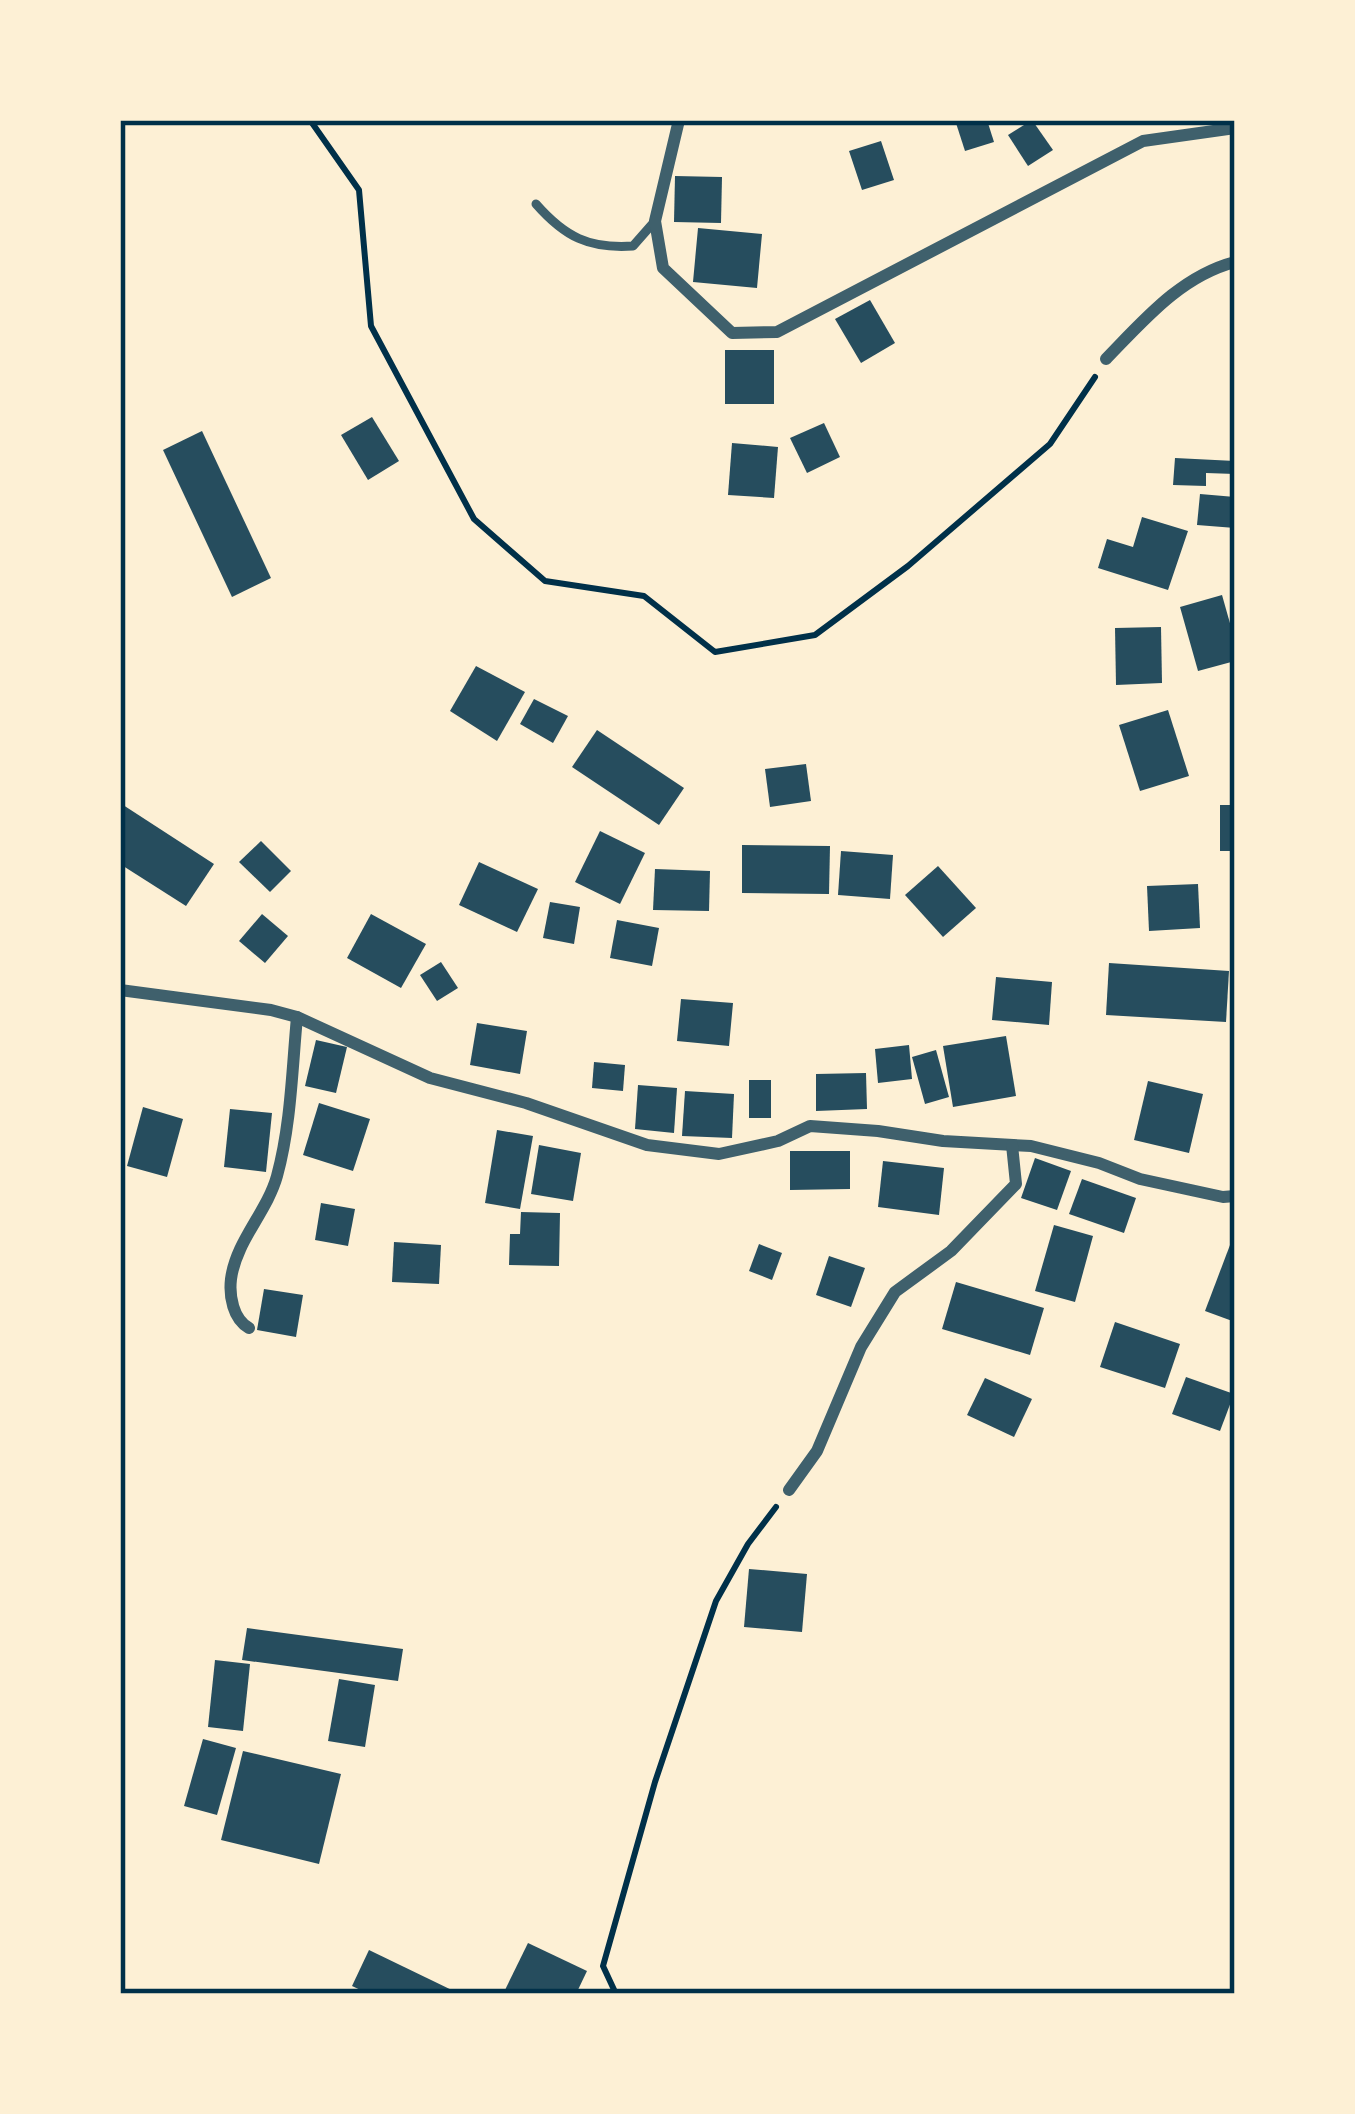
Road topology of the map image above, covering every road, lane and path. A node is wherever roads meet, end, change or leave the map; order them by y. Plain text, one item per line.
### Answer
1 (310, 120) edge
2 (679, 120) edge
3 (1235, 128) edge
4 (536, 204) dead end
5 (655, 221) junction
6 (1235, 262) edge
7 (1106, 359) joint
8 (120, 990) edge
9 (297, 1017) junction
10 (1012, 1145) junction
11 (1235, 1196) edge
12 (249, 1328) dead end
13 (789, 1490) joint
14 (616, 1994) edge

1 - 7 path
2 - 5 street
3 - 5 street
4 - 5 lane
6 - 7 street
8 - 9 street
9 - 10 street
9 - 12 street
10 - 11 street
10 - 13 street
13 - 14 path

